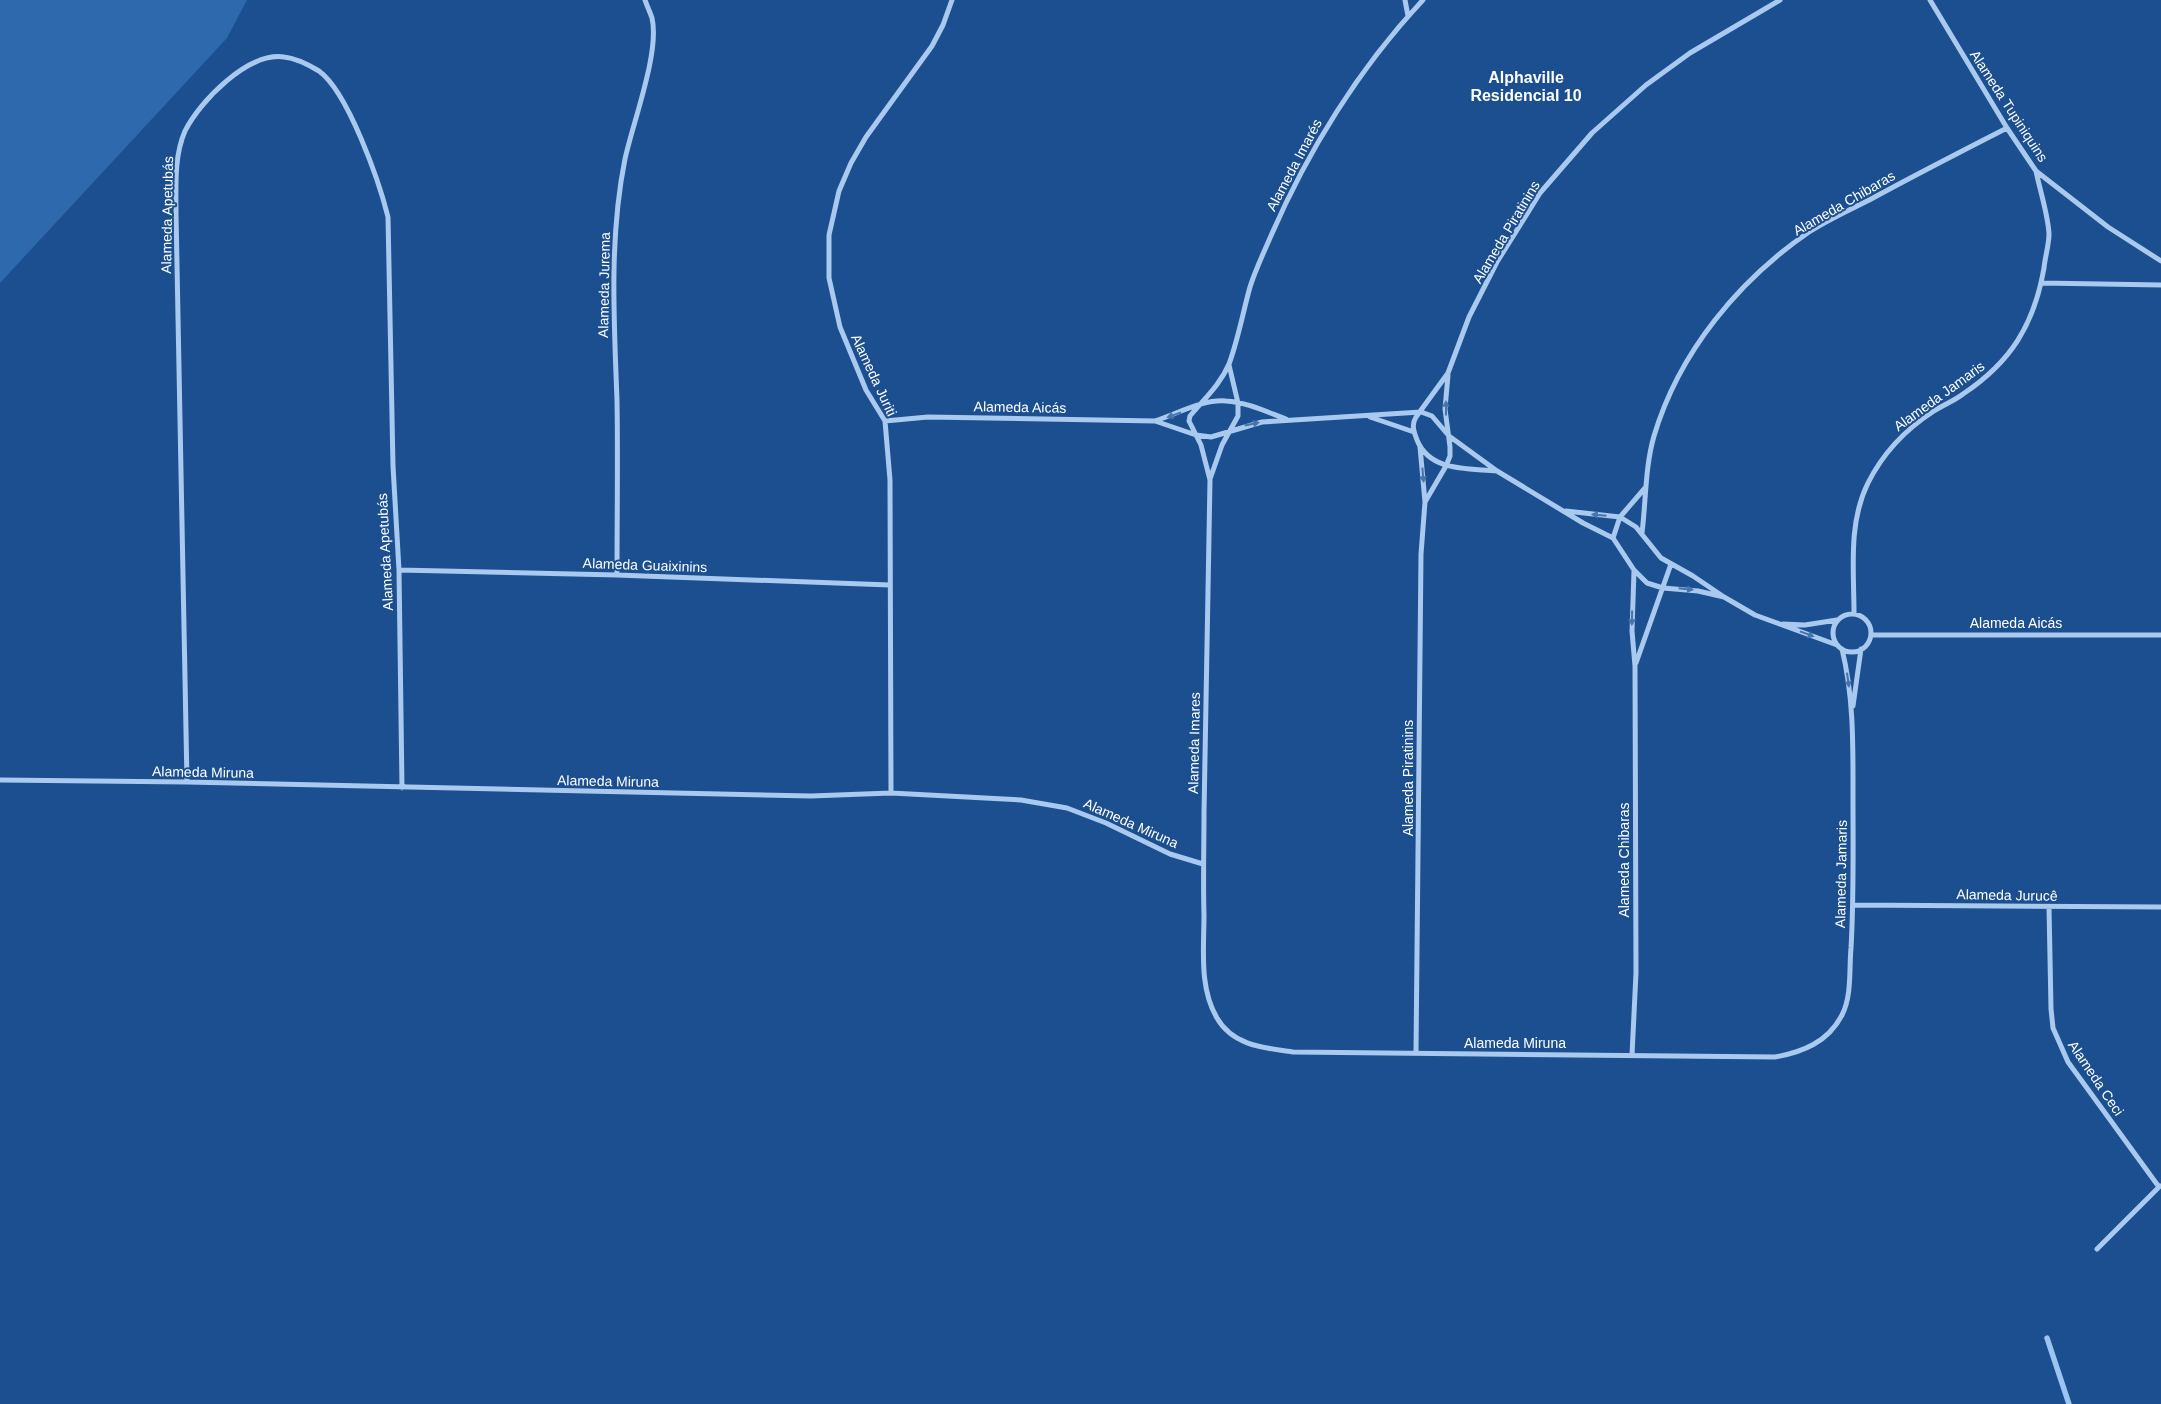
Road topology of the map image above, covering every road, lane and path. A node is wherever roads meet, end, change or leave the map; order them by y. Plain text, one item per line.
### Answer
1 (645, 0) edge
2 (952, 0) edge
3 (1405, 0) edge
4 (1423, 0) edge
5 (1780, 0) edge
6 (1930, 0) edge
7 (1408, 16) junction
8 (2007, 128) junction
9 (2036, 171) junction
10 (2161, 261) edge
11 (2041, 283) junction
12 (2161, 285) edge
13 (1228, 365) junction
14 (1448, 373) junction
15 (1238, 402) junction
16 (1198, 406) junction
17 (1421, 412) junction
18 (1367, 416) junction
19 (1288, 420) junction
20 (886, 421) junction
21 (1155, 421) junction
22 (1229, 431) junction
23 (1414, 432) junction
24 (1196, 435) junction
25 (1449, 436) junction
26 (1420, 447) junction
27 (1446, 466) junction
28 (1497, 471) junction
29 (1210, 480) junction
30 (1645, 488) junction
31 (1425, 502) junction
32 (1563, 510) junction
33 (1620, 517) junction
34 (1642, 533) junction
35 (1613, 538) junction
36 (1671, 564) junction
37 (399, 570) junction
38 (1634, 570) junction
39 (616, 575) junction
40 (890, 585) junction
41 (1663, 588) junction
42 (1724, 597) junction
43 (1854, 613) junction
44 (1837, 620) junction
45 (1778, 624) junction
46 (1871, 634) junction
47 (2161, 635) edge
48 (1837, 645) junction
49 (1842, 649) junction
50 (1861, 649) junction
51 (1636, 666) junction
52 (1852, 711) junction
53 (0, 780) edge
54 (186, 782) junction
55 (402, 788) junction
56 (891, 793) junction
57 (1203, 864) junction
58 (1853, 904) junction
59 (2161, 907) edge
60 (2049, 908) junction
61 (1210, 1006) joint
62 (1831, 1032) joint
63 (1416, 1053) junction
64 (1632, 1055) junction
65 (2160, 1187) edge
66 (2097, 1249) dead end

1 - 39 street, Alameda Jurema
2 - 20 street, Alameda Juriti
3 - 7 street
4 - 7 street, Alameda Imarés
5 - 14 street, Alameda Piratinins
6 - 8 street, Alameda Tupiniquins
7 - 13 street, Alameda Imarés
8 - 9 street, Alameda Tupiniquins
8 - 30 street, Alameda Chibaras
9 - 10 street, Alameda Tupiniquins
9 - 11 street, Alameda Jamaris
11 - 12 street
11 - 43 street, Alameda Jamaris
13 - 15 street
13 - 16 street, Alameda Imarés
14 - 17 street
25 -> 14 street
15 - 16 street, Alameda Aicás
15 - 19 street, Alameda Aicás
15 - 22 street
16 -> 21 street, Alameda Aicás
16 - 24 street
17 - 18 street, Alameda Aicás
17 - 23 street
17 - 25 street
18 - 19 street, Alameda Aicás
18 - 23 street, Alameda Aicás
22 -> 19 street, Alameda Aicás
20 - 21 street, Alameda Aicás
20 - 40 street, Alameda Juriti
21 - 24 street, Alameda Aicás
22 - 24 street, Alameda Aicás
22 - 29 street
23 - 26 street
24 - 29 street
25 - 27 street
25 - 28 street
26 - 27 street
26 -> 31 street, Alameda Piratinins
27 - 28 street
27 - 31 street
28 - 32 street
29 - 57 street, Alameda Imares
30 - 33 street
30 - 34 street, Alameda Chibaras
31 - 63 street, Alameda Piratinins
33 -> 32 street
32 - 35 street
33 - 34 street
33 - 35 street
34 - 36 street
35 - 38 street
36 - 41 street
36 - 42 street
37 - 39 street, Alameda Guaixinins
37 - 54 street, Alameda Apetubás
37 - 55 street, Alameda Apetubás
38 - 41 street
38 -> 51 street
39 - 40 street, Alameda Guaixinins
40 - 56 street, Alameda Juriti
41 -> 42 street
41 - 51 street
42 - 45 street
43 - 44 street
43 - 46 street
44 - 45 street
44 - 48 street
45 -> 48 street
46 - 47 street, Alameda Aicás
46 - 50 street
48 - 49 street
49 - 50 street
49 -> 52 street, Alameda Jamaris
50 - 52 street, Alameda Jamaris
51 - 64 street, Alameda Chibaras
52 - 58 street, Alameda Jamaris
53 - 54 street, Alameda Miruna
54 - 55 street, Alameda Miruna
55 - 56 street, Alameda Miruna
56 - 57 street, Alameda Miruna
57 - 61 street, Alameda Imares
58 - 60 street, Alameda Jurucê
58 - 62 street, Alameda Jamaris
59 - 60 street, Alameda Jurucê
60 - 65 street, Alameda Ceci
61 - 63 street, Alameda Miruna
62 - 64 street, Alameda Miruna
63 - 64 street, Alameda Miruna
65 - 66 street

